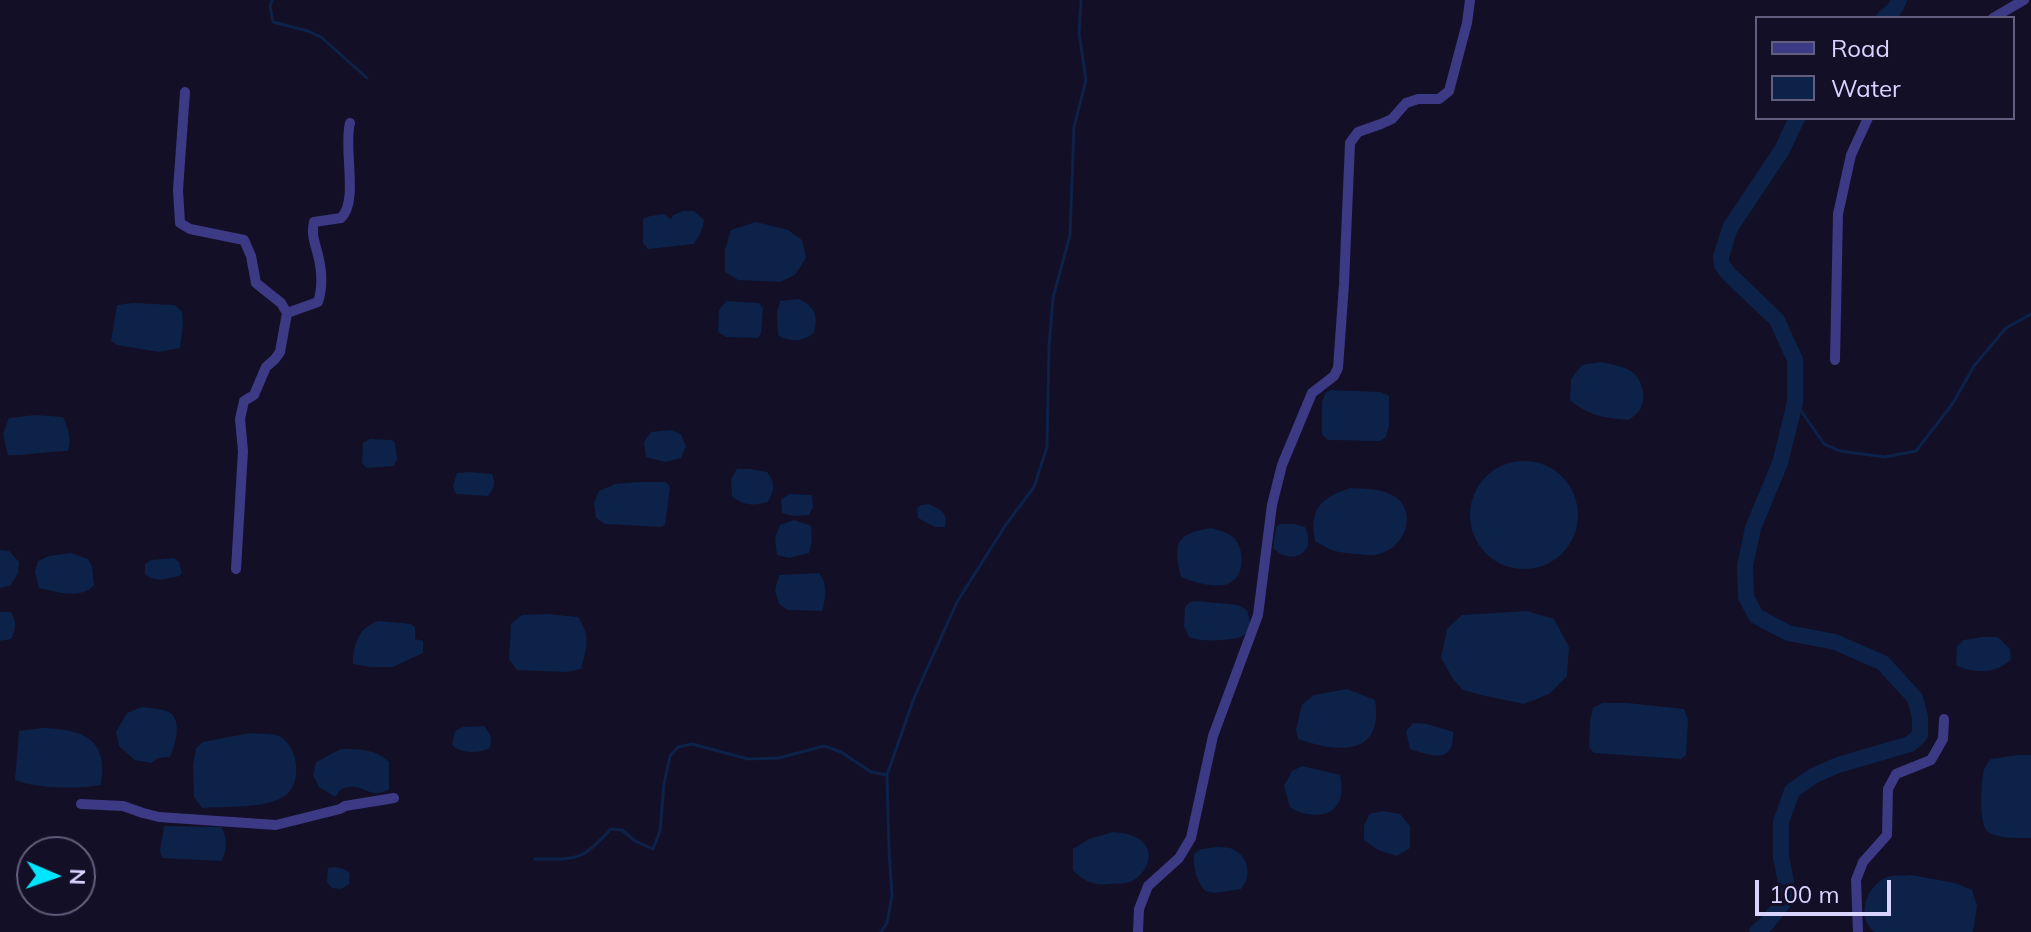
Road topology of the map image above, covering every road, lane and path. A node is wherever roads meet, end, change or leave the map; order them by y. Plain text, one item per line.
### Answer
1 (1470, 0) edge
2 (2024, 0) edge
3 (1996, 16) edge
4 (185, 92) dead end
5 (1867, 120) edge
6 (350, 123) dead end
7 (287, 313) junction
8 (1835, 360) dead end
9 (236, 569) dead end
10 (1944, 719) dead end
11 (394, 798) dead end
12 (81, 804) dead end
13 (1138, 932) edge
14 (1858, 932) edge

1 - 13 street
2 - 3 street
4 - 7 street
5 - 8 street
6 - 7 street
7 - 9 street
10 - 14 street
11 - 12 street

